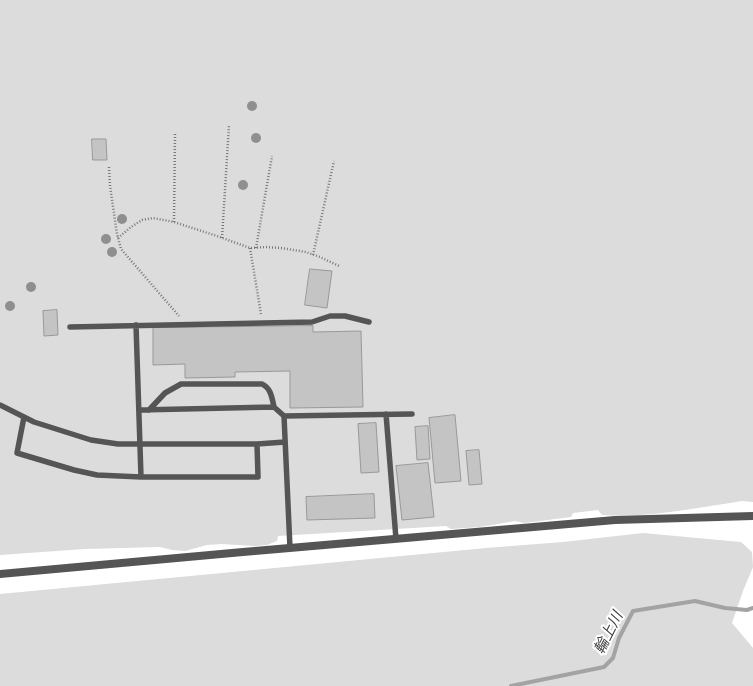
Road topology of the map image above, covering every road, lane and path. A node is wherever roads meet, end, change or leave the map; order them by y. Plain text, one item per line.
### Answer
1 (229, 125) dead end
2 (175, 134) dead end
3 (272, 156) dead end
4 (334, 161) dead end
5 (109, 167) dead end
6 (174, 222) junction
7 (118, 238) junction
8 (222, 238) junction
9 (250, 248) junction
10 (256, 248) junction
11 (313, 255) junction
12 (339, 266) dead end
13 (369, 322) dead end
14 (262, 323) junction
15 (186, 324) junction
16 (136, 325) junction
17 (70, 327) dead end
18 (0, 405) edge
19 (274, 407) junction
20 (139, 410) junction
21 (148, 410) junction
22 (386, 414) junction
23 (412, 414) dead end
24 (284, 416) junction
25 (24, 417) junction
26 (285, 442) junction
27 (140, 444) junction
28 (257, 444) junction
29 (140, 477) junction
30 (753, 516) edge
31 (396, 539) junction
32 (290, 548) junction
33 (0, 574) edge

1 - 8 path
2 - 6 path
3 - 10 path
4 - 11 path
5 - 7 path
6 - 7 path
6 - 8 path
7 - 15 path
8 - 9 path
9 - 10 path
9 - 14 path
10 - 11 path
11 - 12 path
13 - 14 lane
14 - 15 lane
15 - 16 lane
16 - 17 lane
16 - 20 lane
18 - 25 lane
19 - 21 lane
19 - 21 lane
19 - 24 lane
20 - 21 lane
20 - 27 lane
22 - 23 lane
22 - 24 lane
22 - 31 lane
24 - 26 lane
25 - 27 lane
25 - 29 lane
26 - 28 lane
26 - 32 lane
27 - 28 lane
27 - 29 lane
28 - 29 lane
30 - 31 street
31 - 32 street
32 - 33 street

